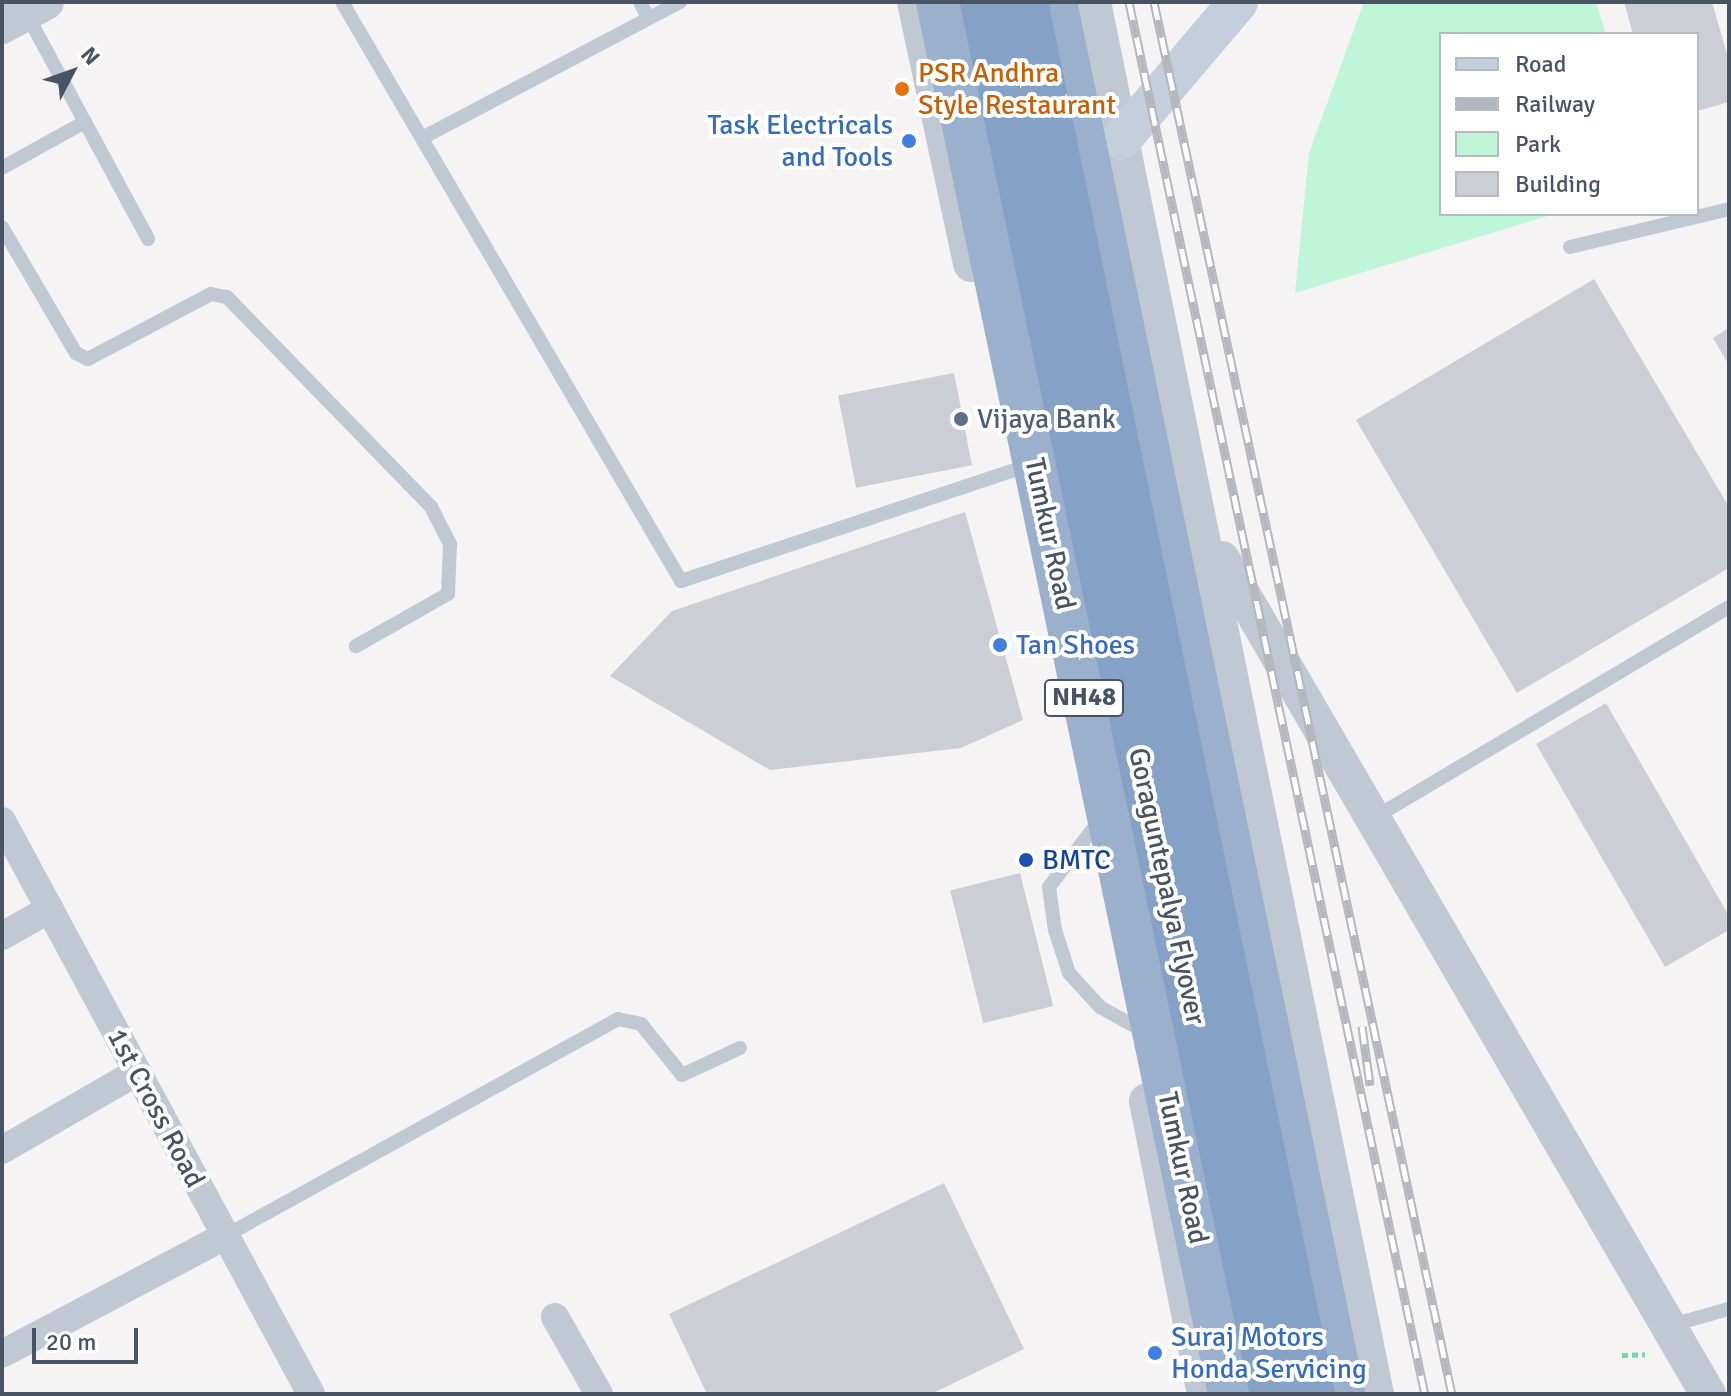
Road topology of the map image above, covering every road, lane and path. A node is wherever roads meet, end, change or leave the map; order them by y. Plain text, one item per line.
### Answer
1 (342, 2) edge
2 (640, 2) edge
3 (680, 2) edge
4 (915, 2) edge
5 (938, 2) edge
6 (982, 2) edge
7 (1026, 2) edge
8 (1055, 2) edge
9 (1093, 2) edge
10 (1238, 2) edge
11 (25, 14) edge
12 (648, 18) junction
13 (85, 122) junction
14 (422, 138) junction
15 (1121, 140) junction
16 (2, 168) edge
17 (1729, 209) edge
18 (2, 227) edge
19 (148, 239) dead end
20 (1570, 247) dead end
21 (1015, 470) junction
22 (1206, 532) junction
23 (1729, 607) edge
24 (356, 646) dead end
25 (1372, 819) junction
26 (2, 821) edge
27 (1092, 830) junction
28 (50, 909) junction
29 (2, 936) edge
30 (1132, 1025) junction
31 (740, 1048) dead end
32 (137, 1072) junction
33 (2, 1150) edge
34 (225, 1236) junction
35 (1729, 1309) edge
36 (555, 1317) dead end
37 (1666, 1326) junction
38 (2, 1354) edge
39 (306, 1392) edge
40 (599, 1394) edge
41 (1205, 1394) edge
42 (1230, 1394) edge
43 (1272, 1394) edge
44 (1313, 1394) edge
45 (1343, 1394) edge
46 (1376, 1394) edge
47 (1708, 1394) edge

1 - 14 lane
2 - 12 lane
3 - 12 lane
4 - 21 street
5 - 42 highway, Tumkur Road / NH48
6 - 43 highway, Goraguntepalya Flyover
7 - 44 highway, Goraguntepalya Flyover
8 - 45 highway
9 - 15 street
10 - 15 main road
11 - 13 lane
12 - 14 lane
13 - 16 lane
13 - 19 lane
14 - 21 lane
15 - 22 street
17 - 20 lane
18 - 24 lane
21 - 27 street
22 - 25 street
22 - 46 street
23 - 25 lane
25 - 37 street
26 - 28 street, 1st Cross Road
27 - 30 street
27 - 30 lane
28 - 29 street
28 - 32 street, 1st Cross Road
30 - 41 street
31 - 34 lane
32 - 33 street
32 - 34 street, 1st Cross Road
34 - 38 street
34 - 39 street, 1st Cross Road
35 - 37 lane
36 - 40 street
37 - 47 street

